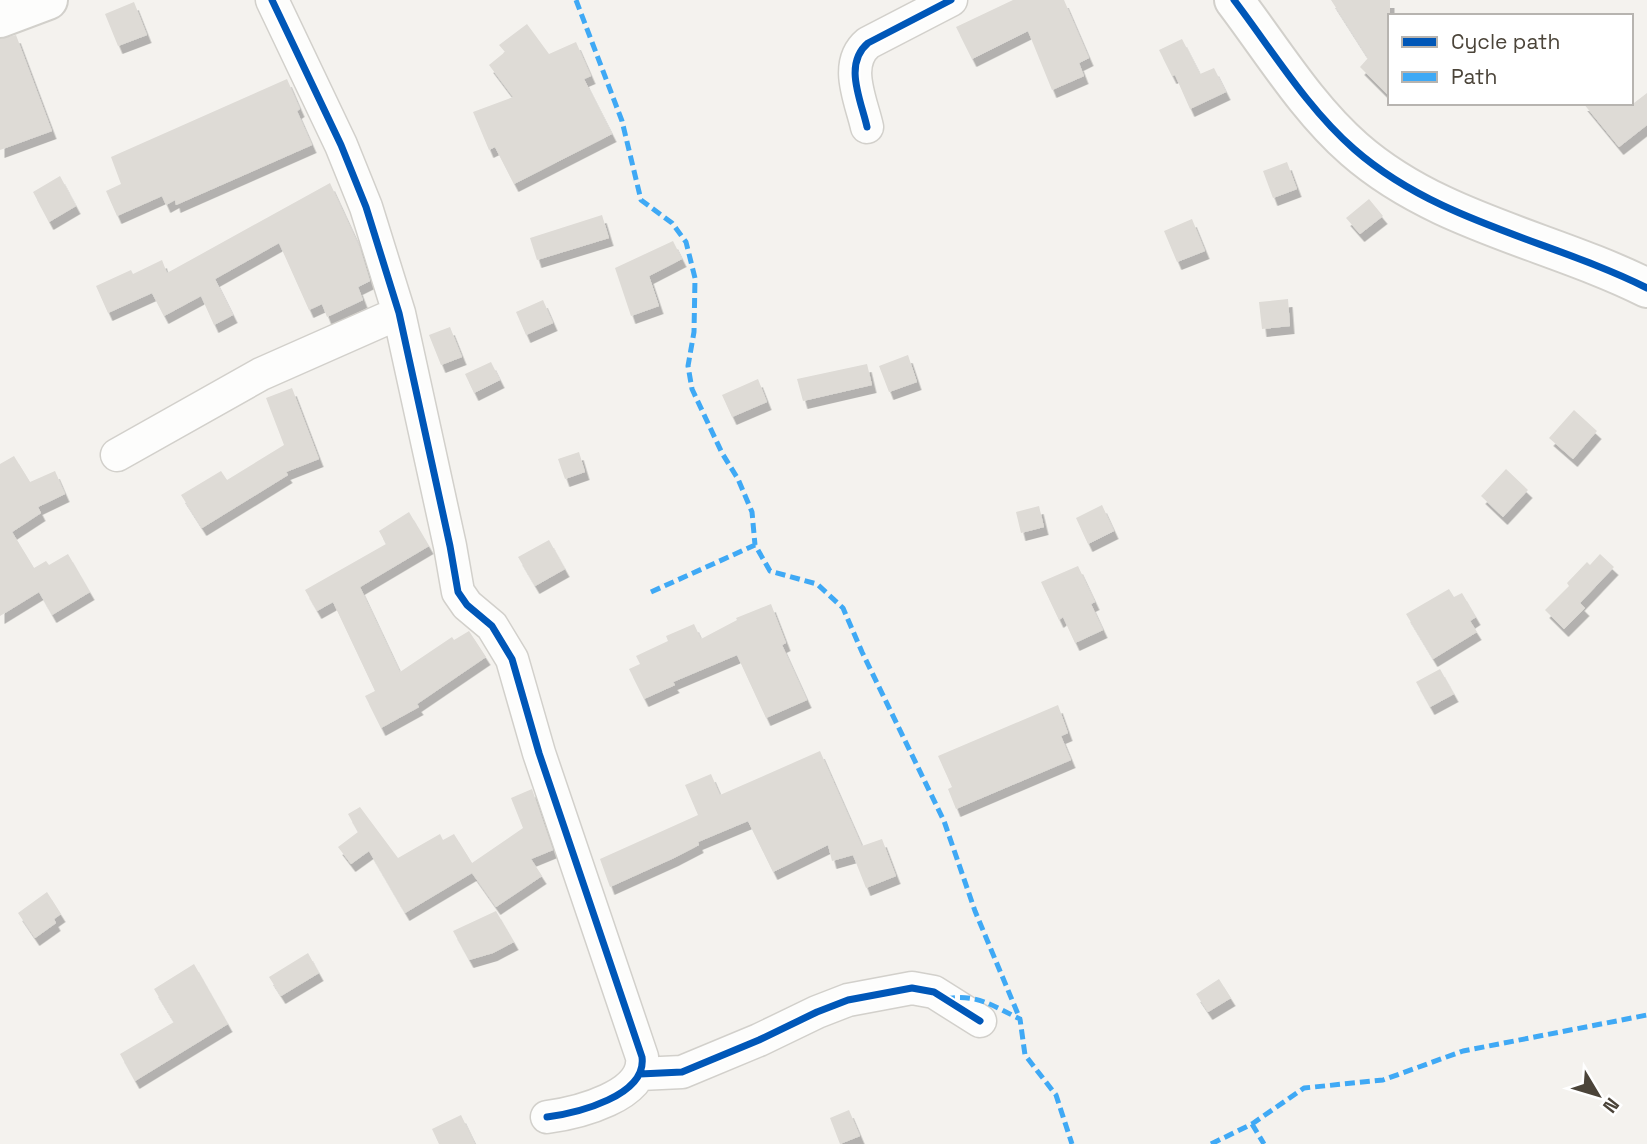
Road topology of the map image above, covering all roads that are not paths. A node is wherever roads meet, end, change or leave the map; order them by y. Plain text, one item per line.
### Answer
1 (48, 0) edge
2 (272, 0) edge
3 (951, 0) edge
4 (1234, 0) edge
5 (0, 18) edge
6 (867, 127) dead end
7 (1647, 288) edge
8 (399, 313) junction
9 (117, 455) dead end
10 (980, 1021) dead end
11 (640, 1074) junction
12 (547, 1118) dead end

1 - 5 street
2 - 8 street
3 - 6 street
4 - 7 street
8 - 9 street
8 - 11 street
10 - 11 street
11 - 12 street

